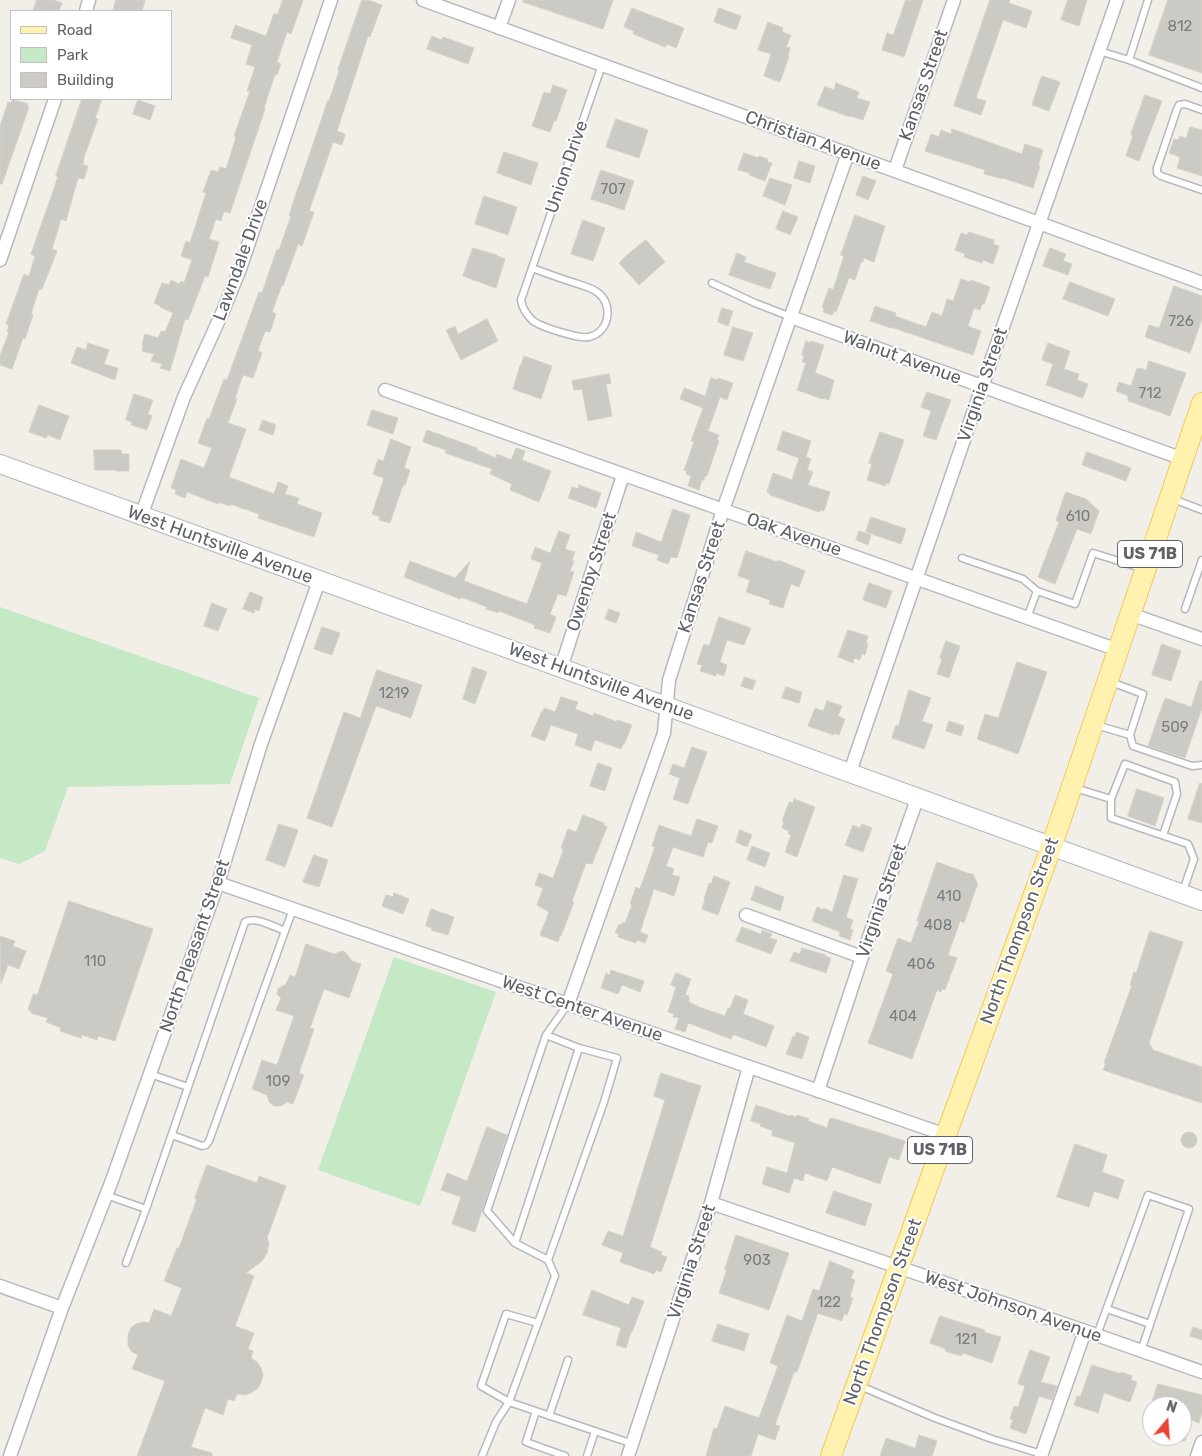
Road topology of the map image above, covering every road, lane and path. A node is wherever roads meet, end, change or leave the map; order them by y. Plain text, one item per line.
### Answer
1 (331, 0) edge
2 (423, 0) edge
3 (509, 0) edge
4 (954, 0) edge
5 (1118, 0) edge
6 (1148, 0) edge
7 (500, 28) junction
8 (1100, 51) junction
9 (1128, 60) junction
10 (602, 65) junction
11 (1202, 88) edge
12 (56, 100) edge
13 (1202, 110) edge
14 (848, 153) junction
15 (895, 170) junction
16 (1202, 190) edge
17 (1039, 222) junction
18 (0, 260) edge
19 (532, 268) junction
20 (1201, 280) edge
21 (712, 283) dead end
22 (791, 317) junction
23 (982, 387) junction
24 (385, 390) dead end
25 (1200, 415) edge
26 (1183, 459) junction
27 (0, 464) edge
28 (623, 475) junction
29 (1169, 498) junction
30 (723, 510) junction
31 (1202, 510) edge
32 (141, 516) junction
33 (962, 558) dead end
34 (1202, 560) edge
35 (1145, 570) junction
36 (916, 578) junction
37 (319, 581) junction
38 (1037, 591) junction
39 (1185, 608) dead end
40 (1130, 614) junction
41 (1027, 618) junction
42 (1202, 639) edge
43 (1118, 650) junction
44 (561, 668) junction
45 (1107, 681) junction
46 (666, 706) junction
47 (1093, 724) junction
48 (1130, 735) junction
49 (1202, 765) edge
50 (850, 772) junction
51 (1071, 787) junction
52 (918, 796) junction
53 (1111, 799) junction
54 (1162, 835) junction
55 (1052, 845) junction
56 (218, 883) junction
57 (1182, 894) junction
58 (1202, 901) edge
59 (293, 909) junction
60 (746, 915) dead end
61 (285, 931) junction
62 (862, 957) junction
63 (568, 1004) junction
64 (546, 1035) junction
65 (579, 1048) junction
66 (749, 1067) junction
67 (150, 1074) junction
68 (188, 1087) junction
69 (818, 1091) junction
70 (172, 1135) junction
71 (946, 1135) junction
72 (106, 1195) junction
73 (711, 1203) junction
74 (146, 1209) junction
75 (514, 1244) junction
76 (548, 1260) junction
77 (126, 1263) dead end
78 (899, 1268) junction
79 (0, 1286) edge
80 (62, 1308) junction
81 (1107, 1309) junction
82 (538, 1323) junction
83 (1150, 1324) junction
84 (1091, 1333) junction
85 (1141, 1351) junction
86 (568, 1360) dead end
87 (1202, 1372) edge
88 (857, 1385) junction
89 (509, 1402) junction
90 (536, 1411) junction
91 (549, 1416) junction
92 (595, 1431) junction
93 (1202, 1442) edge
94 (630, 1450) edge
95 (1042, 1455) edge
96 (10, 1456) edge
97 (482, 1456) edge
98 (565, 1456) edge
99 (586, 1456) edge
100 (831, 1456) edge
101 (1197, 1456) edge

1 - 32 street, Lawndale Drive
2 - 7 street, Christian Avenue
3 - 7 street
4 - 15 street, Kansas Street
5 - 8 street, Virginia Street
6 - 9 lane
7 - 10 street, Christian Avenue
8 - 9 lane
8 - 17 street, Virginia Street
9 - 11 lane
10 - 14 street, Christian Avenue
10 - 19 lane, Union Drive
12 - 18 street
13 - 16 lane
14 - 15 street, Christian Avenue
14 - 22 street, Kansas Street
15 - 17 street, Christian Avenue
17 - 20 street, Christian Avenue
17 - 23 street, Virginia Street
19 - 19 lane, Union Drive
21 - 22 lane
22 - 23 street, Walnut Avenue
22 - 30 street, Kansas Street
23 - 26 street, Walnut Avenue
23 - 36 street, Virginia Street
24 - 28 street, Oak Avenue
25 - 26 main road, North Thompson Street / US 71B
26 - 29 main road, North Thompson Street / US 71B
27 - 32 main road, West Huntsville Avenue
28 - 30 street, Oak Avenue
28 - 44 street, Owenby Street
29 - 31 lane
29 - 35 main road, North Thompson Street / US 71B
30 - 36 street, Oak Avenue
30 - 46 street, Kansas Street
32 - 37 main road, West Huntsville Avenue
33 - 38 lane
34 - 39 lane
35 - 38 lane
35 - 40 main road, North Thompson Street / US 71B
36 - 41 street, Oak Avenue
36 - 50 street, Virginia Street
37 - 44 main road, West Huntsville Avenue
37 - 56 street, North Pleasant Street
38 - 41 lane
40 - 42 street
40 - 43 main road, North Thompson Street / US 71B
41 - 43 street, Oak Avenue
43 - 45 main road, North Thompson Street / US 71B
44 - 46 main road, West Huntsville Avenue
45 - 47 main road, North Thompson Street / US 71B
45 - 48 lane
46 - 50 main road, West Huntsville Avenue
46 - 63 street, Kansas Street
47 - 48 lane
47 - 51 main road, North Thompson Street / US 71B
48 - 49 lane
50 - 52 main road, West Huntsville Avenue
51 - 53 lane
51 - 55 main road, North Thompson Street / US 71B
52 - 55 main road, West Huntsville Avenue
52 - 62 street, Virginia Street
53 - 54 lane
53 - 54 lane
54 - 57 lane
55 - 57 main road, West Huntsville Avenue
55 - 71 main road, North Thompson Street / US 71B
56 - 59 street, West Center Avenue
56 - 67 street, North Pleasant Street
57 - 58 main road, West Huntsville Avenue
59 - 61 lane
59 - 63 street, West Center Avenue
60 - 62 street
61 - 68 lane
61 - 70 lane
62 - 69 street, Virginia Street
63 - 64 lane
63 - 66 street, West Center Avenue
64 - 65 lane
64 - 75 lane
65 - 75 lane
65 - 76 lane
66 - 69 street, West Center Avenue
66 - 73 street, Virginia Street
67 - 68 lane
67 - 72 street, North Pleasant Street
68 - 70 lane
69 - 71 street, West Center Avenue
70 - 74 lane
71 - 78 main road, North Thompson Street / US 71B
72 - 74 lane
72 - 80 street, North Pleasant Street
73 - 78 street, West Johnson Avenue
73 - 94 street, Virginia Street
74 - 77 lane
75 - 76 lane
76 - 82 lane
78 - 84 street, West Johnson Avenue
78 - 88 main road, North Thompson Street / US 71B
79 - 80 street
80 - 96 street, North Pleasant Street
81 - 83 lane
81 - 83 lane
81 - 84 lane
82 - 89 lane
82 - 89 lane
83 - 85 lane
84 - 85 street, West Johnson Avenue
84 - 95 street
85 - 87 street, West Johnson Avenue
86 - 91 lane
88 - 95 lane
88 - 100 main road, North Thompson Street / US 71B
89 - 90 lane
89 - 97 lane
90 - 91 lane
90 - 98 lane
91 - 92 lane
92 - 94 lane
92 - 99 lane
93 - 101 street

